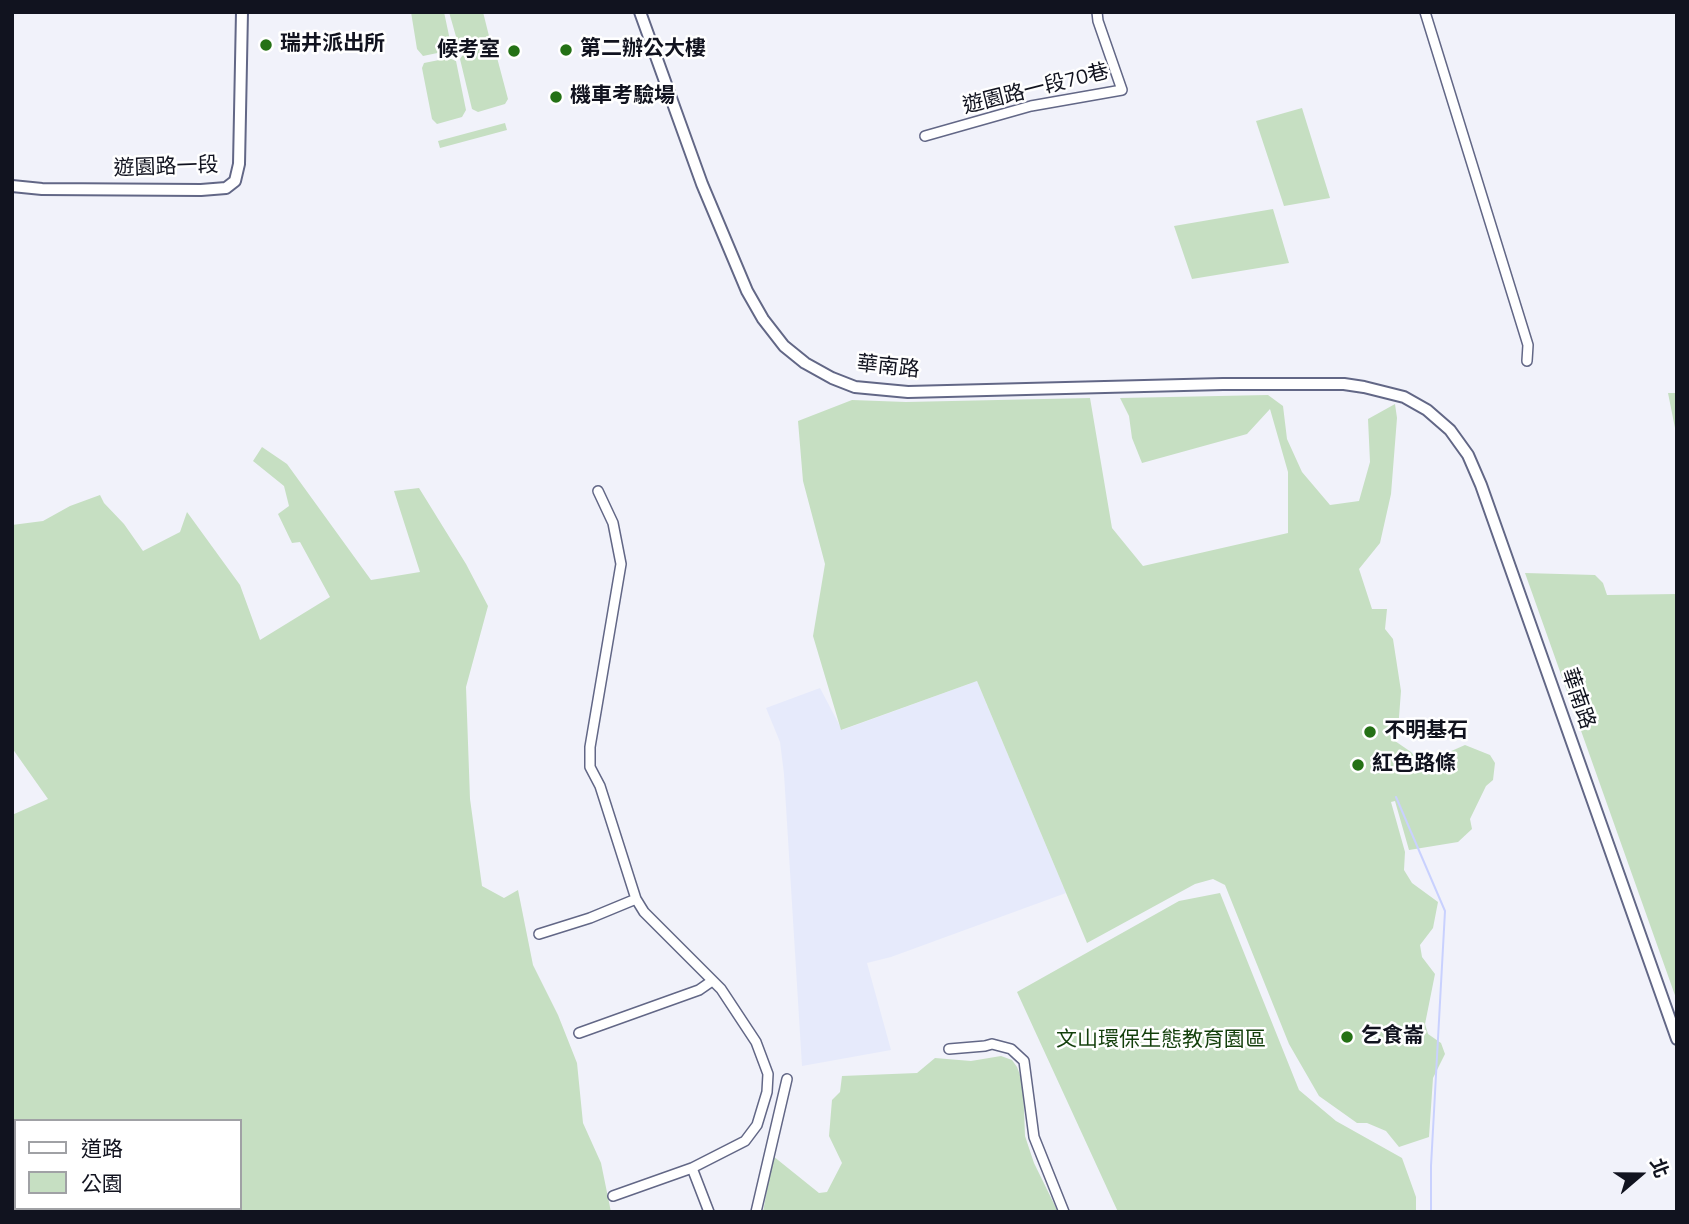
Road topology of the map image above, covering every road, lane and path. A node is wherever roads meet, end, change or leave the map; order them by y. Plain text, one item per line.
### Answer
1 (242, 12) edge
2 (640, 12) edge
3 (1097, 12) edge
4 (1425, 12) edge
5 (925, 136) dead end
6 (12, 186) edge
7 (1527, 361) dead end
8 (598, 491) dead end
9 (636, 899) junction
10 (539, 934) dead end
11 (712, 981) junction
12 (579, 1033) dead end
13 (1677, 1039) edge
14 (949, 1049) dead end
15 (787, 1079) dead end
16 (692, 1168) junction
17 (613, 1196) dead end
18 (709, 1212) edge
19 (756, 1212) edge
20 (1064, 1212) edge

1 - 6 street, 遊園路一段
2 - 13 street, 華南路
3 - 5 street, 遊園路一段70巷
4 - 7 street
8 - 9 street
9 - 10 street
9 - 11 street
11 - 12 street
11 - 16 street
14 - 20 street
15 - 19 street
16 - 17 street
16 - 18 street

